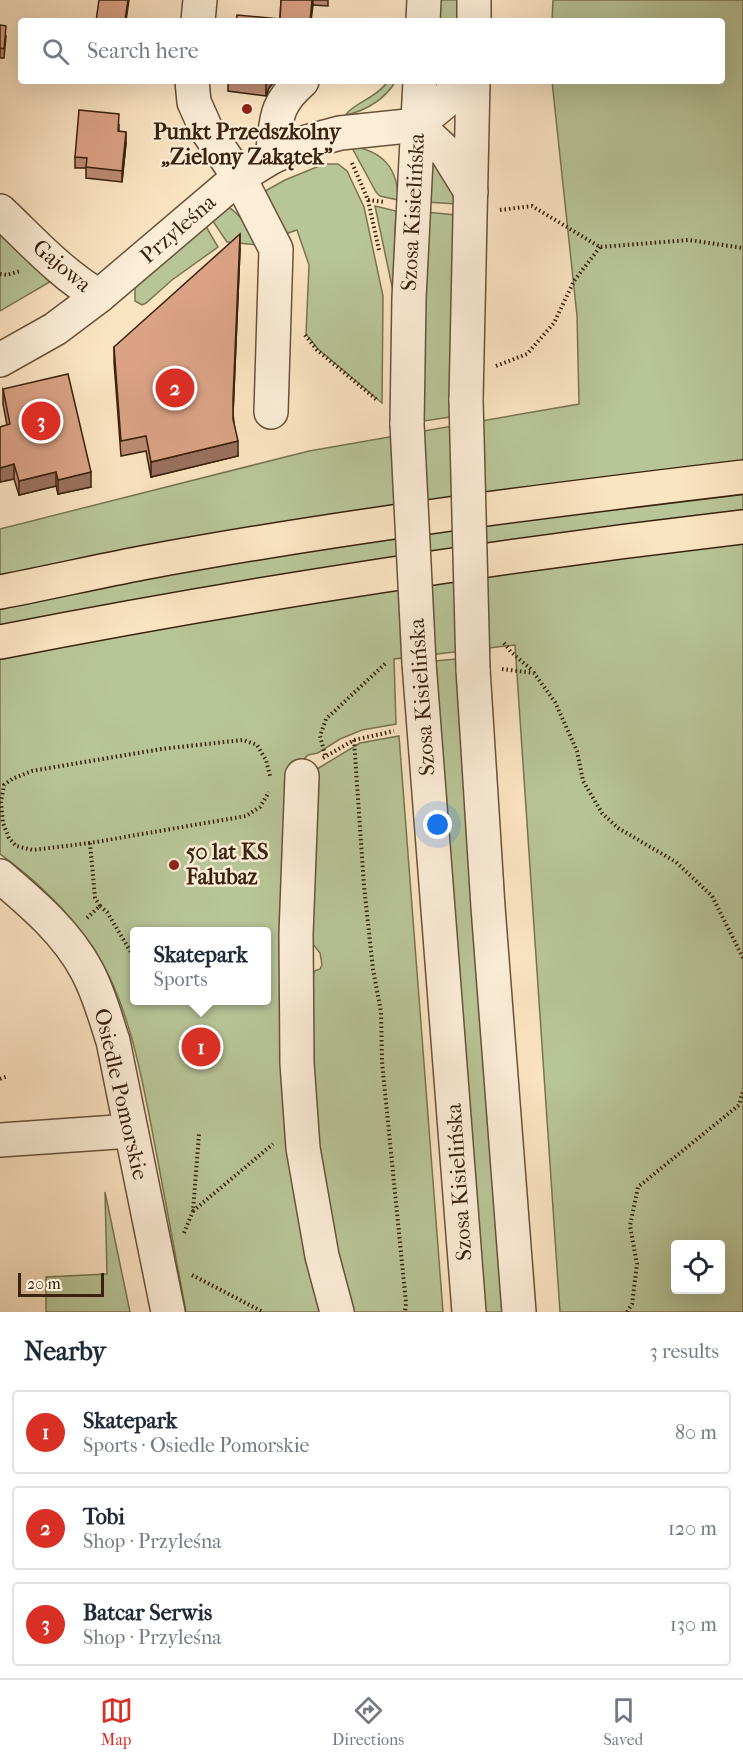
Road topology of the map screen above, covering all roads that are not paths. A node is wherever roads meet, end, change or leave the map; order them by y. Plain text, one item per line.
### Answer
1 (200, 0) edge
2 (424, 0) edge
3 (474, 0) edge
4 (198, 18) edge
5 (423, 18) edge
6 (474, 18) edge
7 (192, 84) edge
8 (298, 84) edge
9 (420, 84) edge
10 (456, 84) edge
11 (473, 84) edge
12 (417, 126) junction
13 (272, 157) junction
14 (239, 177) junction
15 (482, 202) junction
16 (0, 210) edge
17 (99, 296) junction
18 (0, 360) edge
19 (271, 412) dead end
20 (743, 477) edge
21 (743, 527) edge
22 (0, 592) edge
23 (0, 642) edge
24 (316, 764) road end
25 (0, 876) edge
26 (131, 1131) junction
27 (0, 1140) edge
28 (168, 1312) edge
29 (338, 1312) edge
30 (469, 1312) edge
31 (519, 1312) edge

1 - 4 street
2 - 5 street
3 - 6 street
7 - 14 street
8 - 13 street
9 - 12 street, Szosa Kisielińska
10 - 12 street
11 - 15 street
12 - 13 street, Przyleśna
12 - 15 street
12 - 30 street, Szosa Kisielińska, bridge
13 - 14 street, Przyleśna
14 - 17 street, Przyleśna
14 - 19 street
15 - 31 street, bridge
16 - 17 street, Gajowa
17 - 18 street, Przyleśna
20 - 22 highway
21 - 23 highway
24 - 29 street
25 - 26 street, Osiedle Pomorskie
26 - 27 street
26 - 28 street, Osiedle Pomorskie

